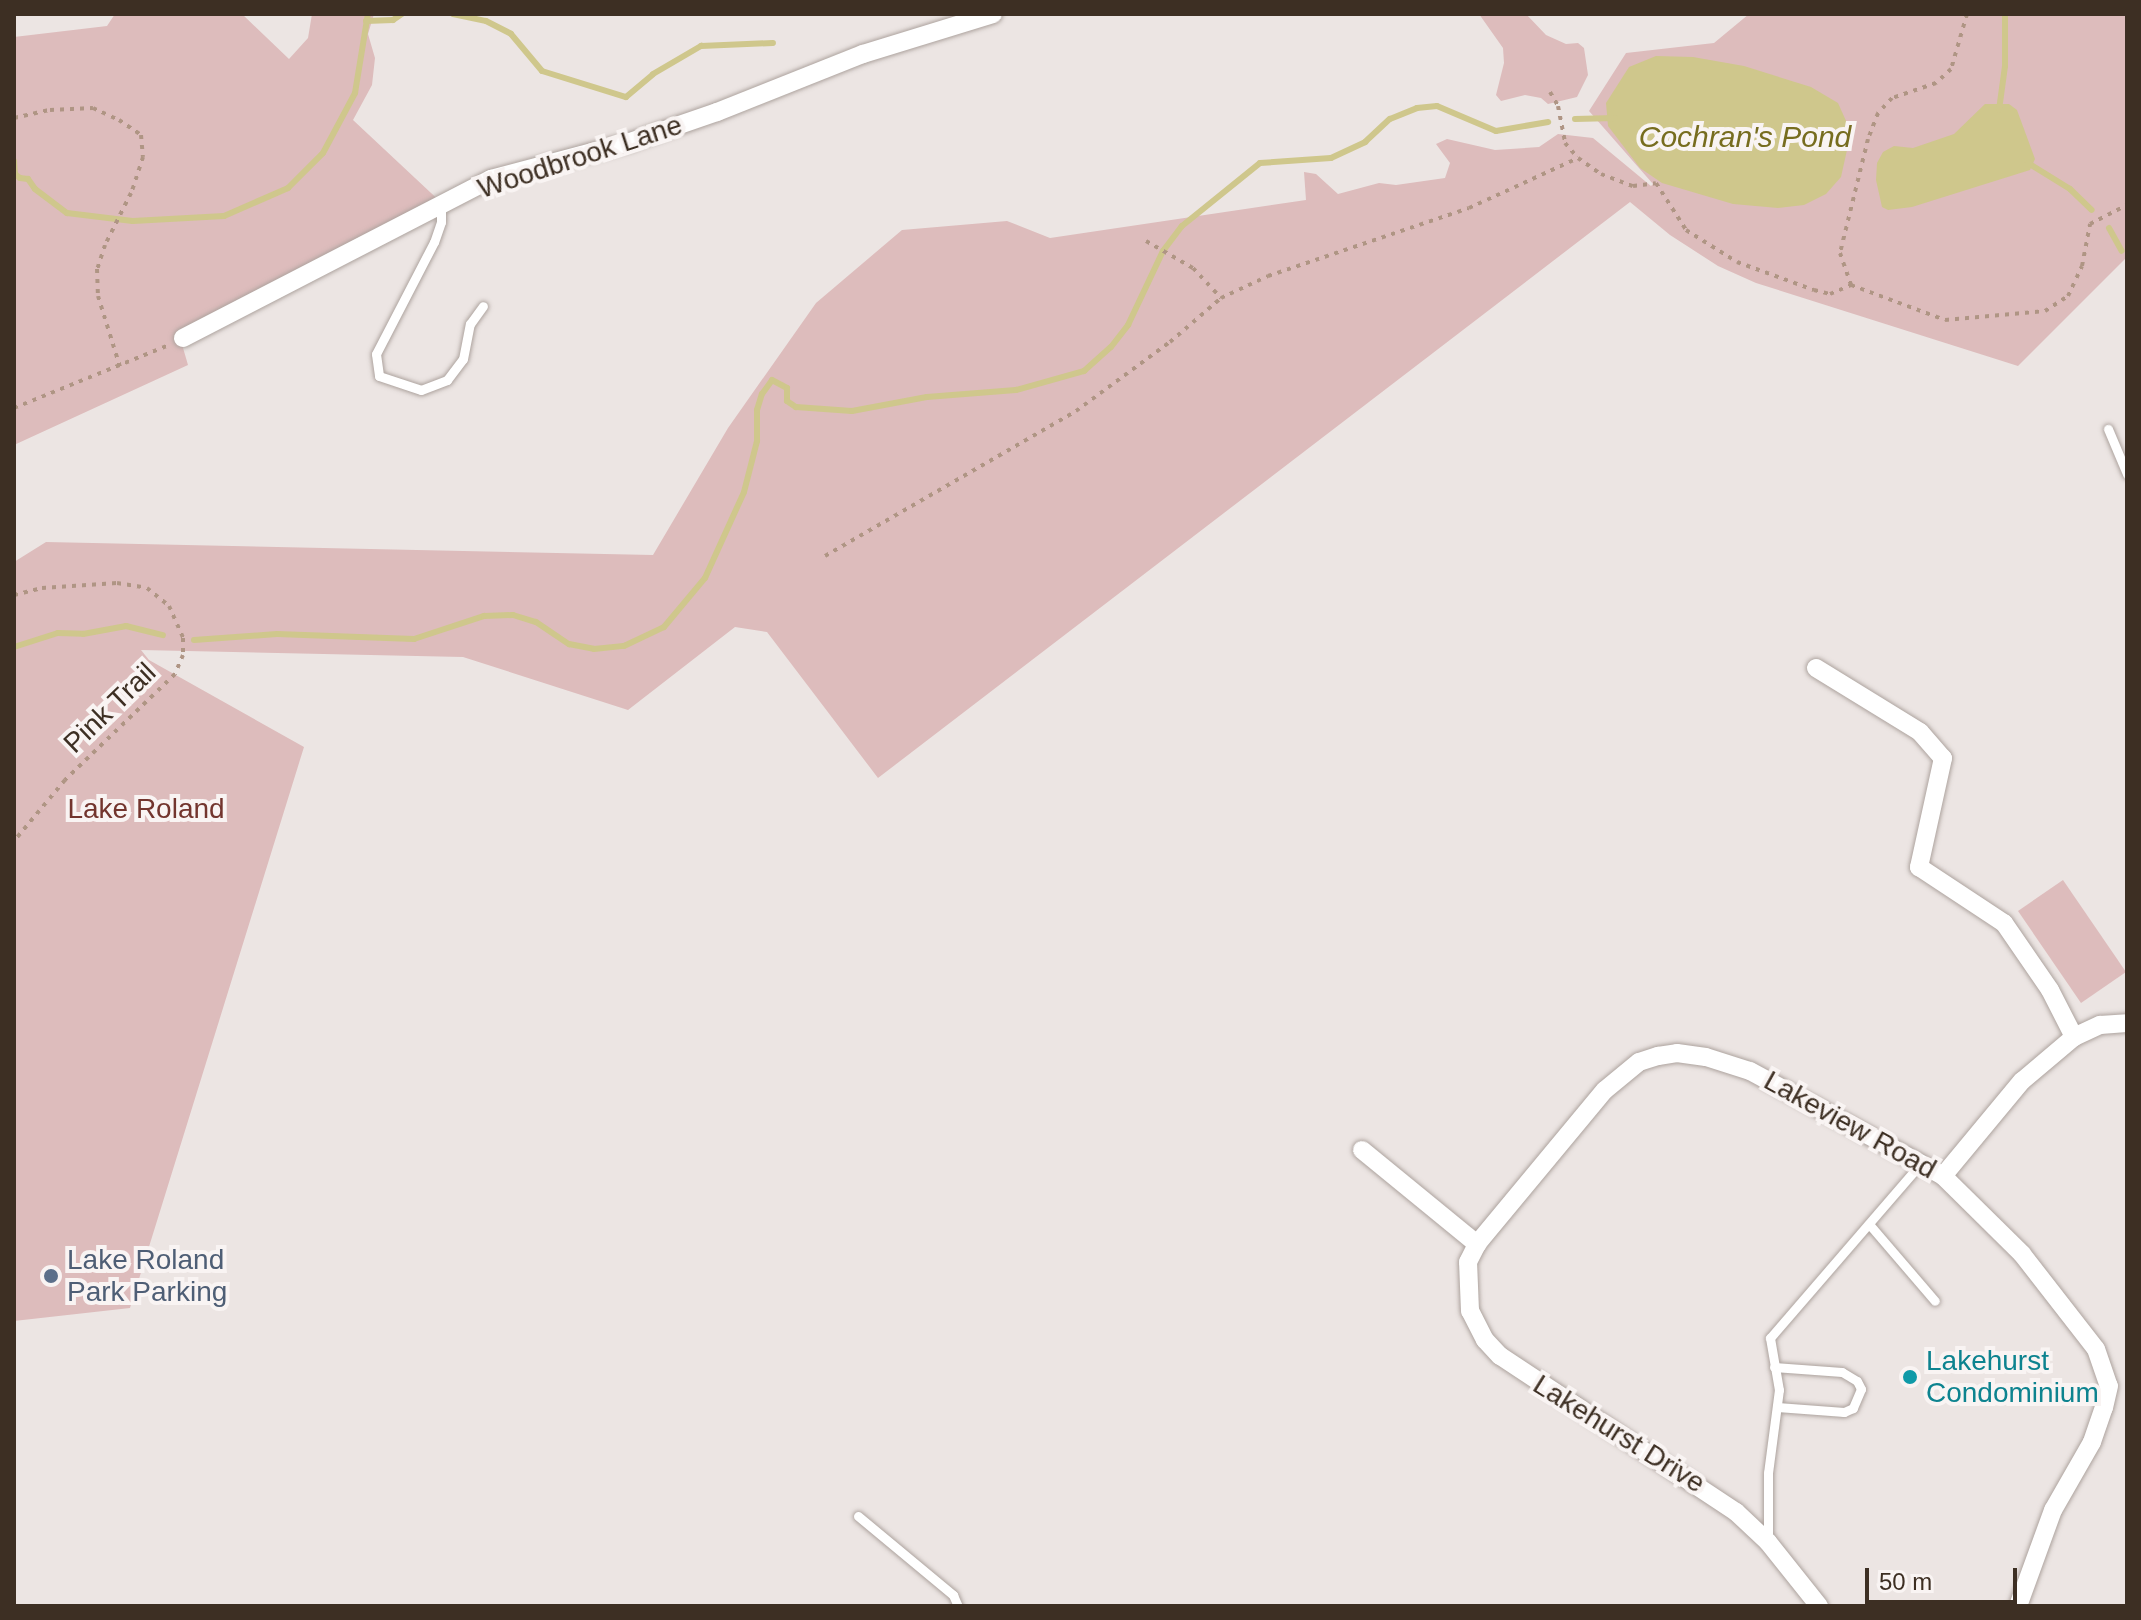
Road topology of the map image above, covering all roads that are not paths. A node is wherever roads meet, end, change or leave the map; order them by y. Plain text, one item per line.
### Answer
1 (993, 14) edge
2 (441, 206) junction
3 (483, 306) dead end
4 (183, 338) road end
5 (2108, 429) dead end
6 (2127, 474) edge
7 (1816, 668) dead end
8 (2127, 1023) edge
9 (2074, 1037) junction
10 (1362, 1150) dead end
11 (1922, 1162) junction
12 (1943, 1176) junction
13 (1869, 1224) junction
14 (1477, 1244) junction
15 (1935, 1301) dead end
16 (1774, 1367) junction
17 (1777, 1407) junction
18 (858, 1516) dead end
19 (1768, 1542) junction
20 (958, 1606) edge
21 (1819, 1606) edge
22 (2018, 1606) edge

1 - 2 street, Woodbrook Lane
2 - 3 lane
2 - 4 street, Woodbrook Lane
5 - 6 lane
7 - 9 street
8 - 9 street
9 - 12 street
10 - 14 street
11 - 12 street, Lakeview Road
11 - 13 lane
11 - 14 street, Lakeview Road
12 - 22 street, Lakeview Road
13 - 15 lane
13 - 16 lane
14 - 19 street, Lakehurst Drive
16 - 17 lane
16 - 17 lane
17 - 19 lane
18 - 20 lane
19 - 21 street, Lakehurst Drive

